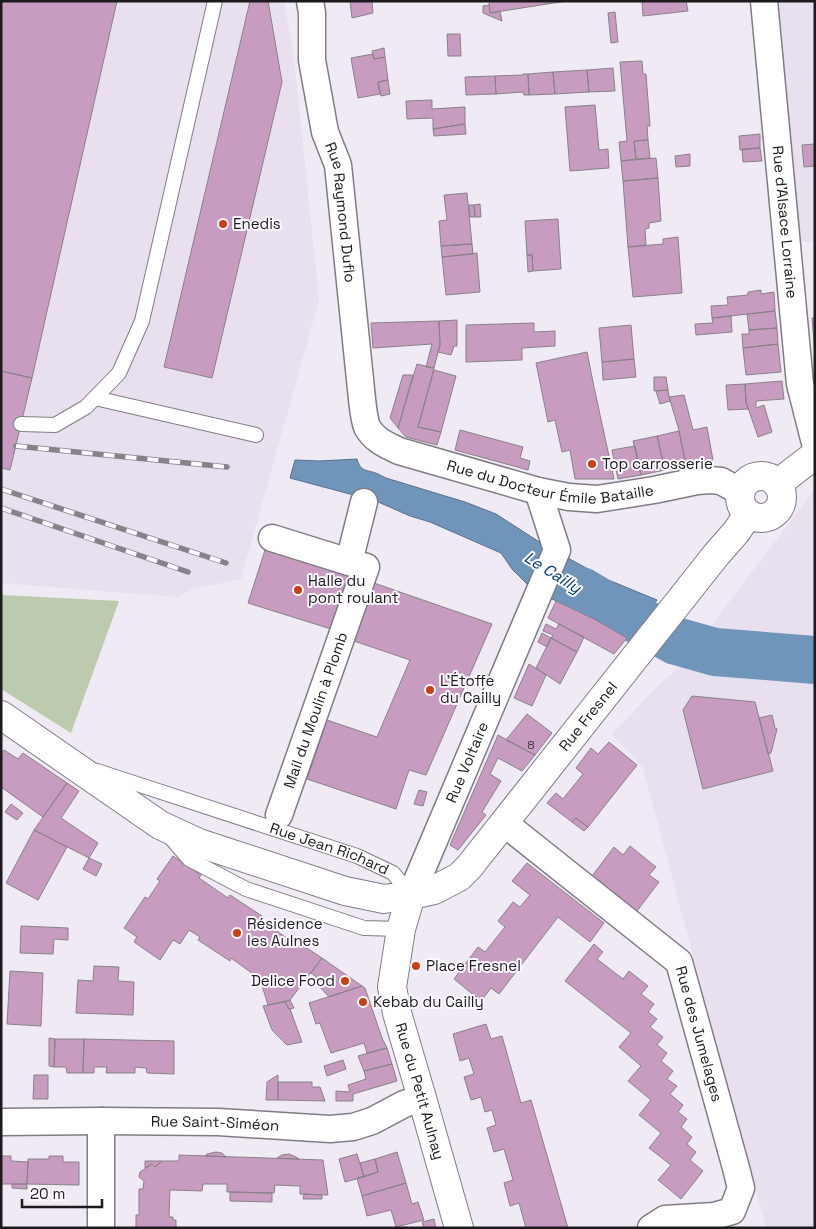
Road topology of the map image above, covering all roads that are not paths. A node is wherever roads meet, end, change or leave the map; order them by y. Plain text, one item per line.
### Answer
1 (215, 1) edge
2 (310, 1) edge
3 (764, 1) edge
4 (95, 398) junction
5 (21, 424) dead end
6 (367, 426) joint
7 (256, 435) dead end
8 (815, 443) edge
9 (815, 455) edge
10 (777, 484) junction
11 (538, 491) junction
12 (364, 502) dead end
13 (744, 503) junction
14 (272, 538) dead end
15 (349, 562) junction
16 (1, 715) edge
17 (72, 763) junction
18 (280, 815) dead end
19 (504, 823) junction
20 (160, 825) junction
21 (411, 896) junction
22 (400, 929) junction
23 (422, 1098) junction
24 (101, 1120) junction
25 (1, 1122) edge
26 (100, 1228) edge
27 (459, 1228) edge
28 (651, 1228) edge

1 - 4 lane
2 - 6 street, Rue Raymond Duflo
3 - 8 street, Rue d'Alsace Lorraine
4 - 5 lane
4 - 7 lane
6 - 11 street, Rue du Docteur Émile Bataille
9 - 10 street
10 - 13 street
10 - 13 street
11 - 13 street, Rue du Docteur Émile Bataille
11 - 21 street, Rue Voltaire
12 - 15 street
13 - 19 street, Rue Fresnel
14 - 15 street
15 - 18 street, Mail du Moulin à Plomb
16 - 17 street, Rue Jean Richard
17 - 20 street, Rue Jean Richard
17 - 21 lane, Rue Jean Richard
19 - 21 street, Rue Fresnel
19 - 28 street, Rue des Jumelages
20 - 21 street, Rue Jean Richard
20 - 22 lane, Rue Jean Richard
21 - 22 street, Rue du Petit Aulnay
22 - 23 street, Rue du Petit Aulnay
23 - 24 street, Rue Saint-Siméon
23 - 27 street, Rue du Petit Aulnay
24 - 25 street, Rue Saint-Siméon
24 - 26 street

